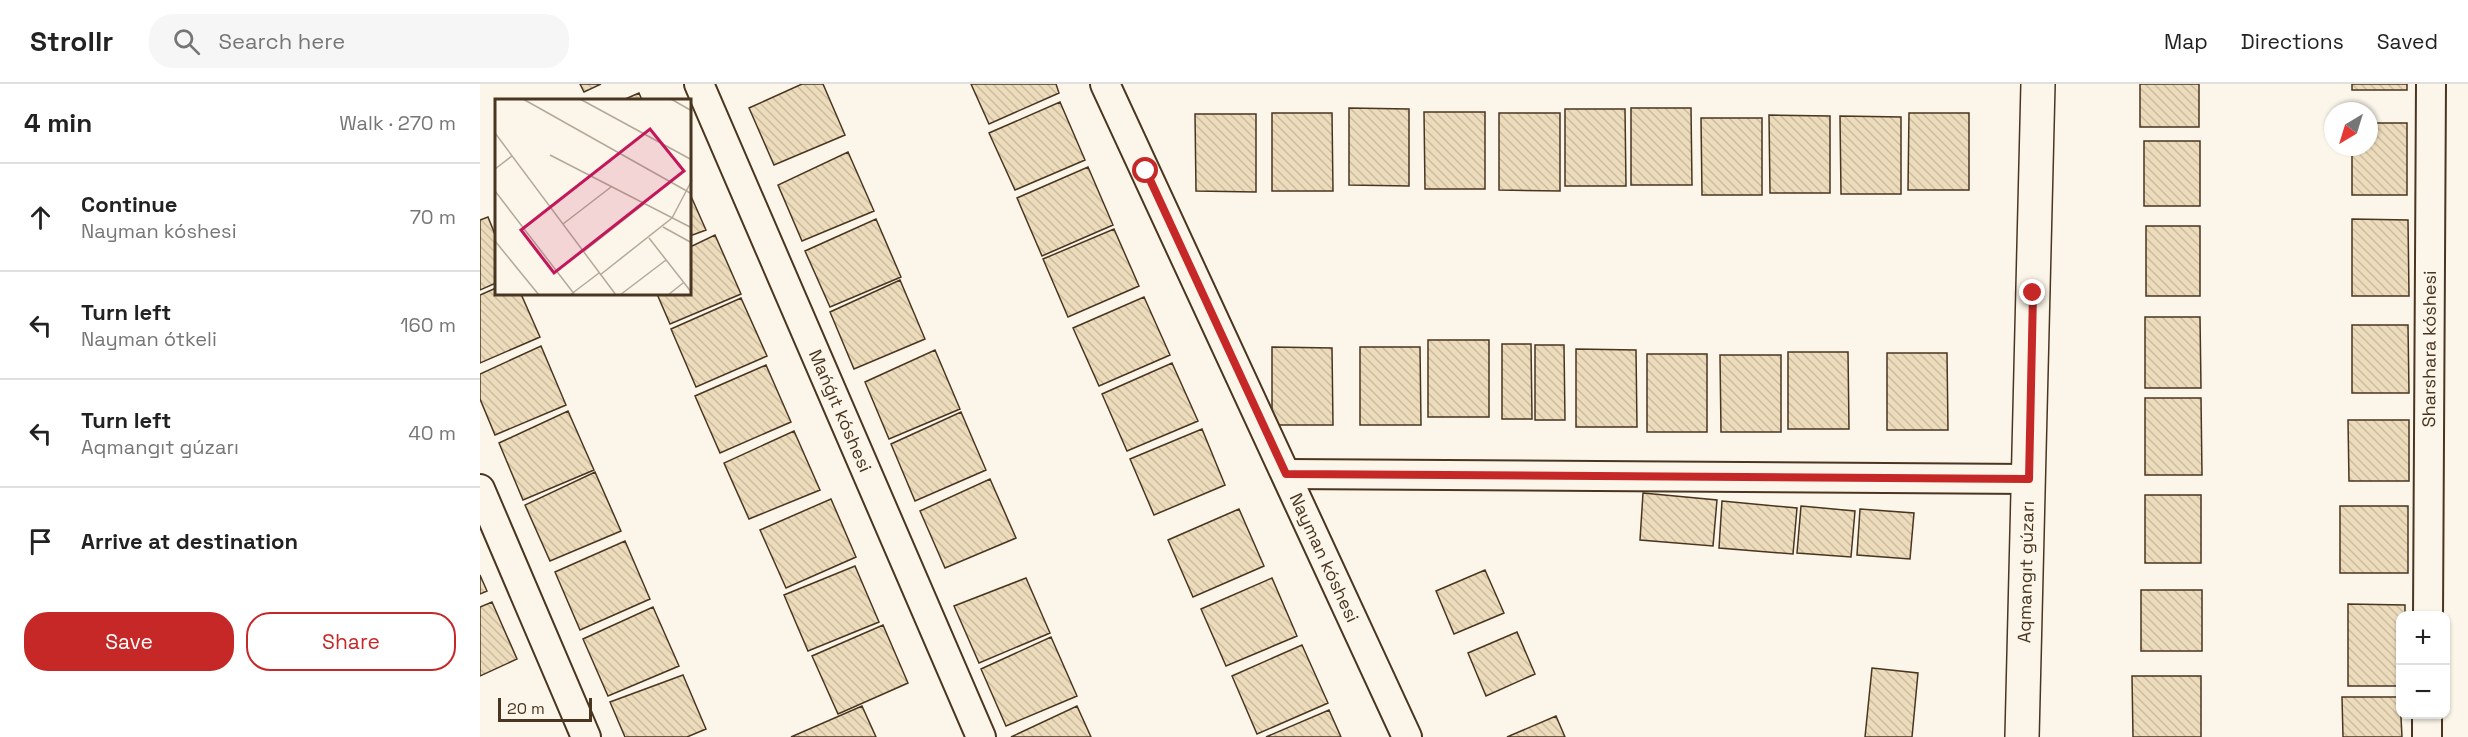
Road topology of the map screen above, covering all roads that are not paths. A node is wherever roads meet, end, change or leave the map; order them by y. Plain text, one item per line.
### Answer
1 (699, 84) edge
2 (1106, 84) edge
3 (2038, 84) edge
4 (2431, 84) edge
5 (1286, 474) junction
6 (2029, 479) junction
7 (480, 489) edge
8 (2428, 611) edge
9 (2427, 719) edge
10 (586, 737) edge
11 (981, 737) edge
12 (1407, 737) edge
13 (2022, 737) edge
14 (2427, 737) edge

1 - 11 street, Mańǵıt kóshesi
2 - 5 street, Nayman kóshesi
3 - 6 street, Aqmangıt gúzarı
4 - 8 street, Sharshara kóshesi
5 - 6 street
5 - 12 street, Nayman kóshesi
6 - 13 street, Aqmangıt gúzarı
7 - 10 street
9 - 14 street

